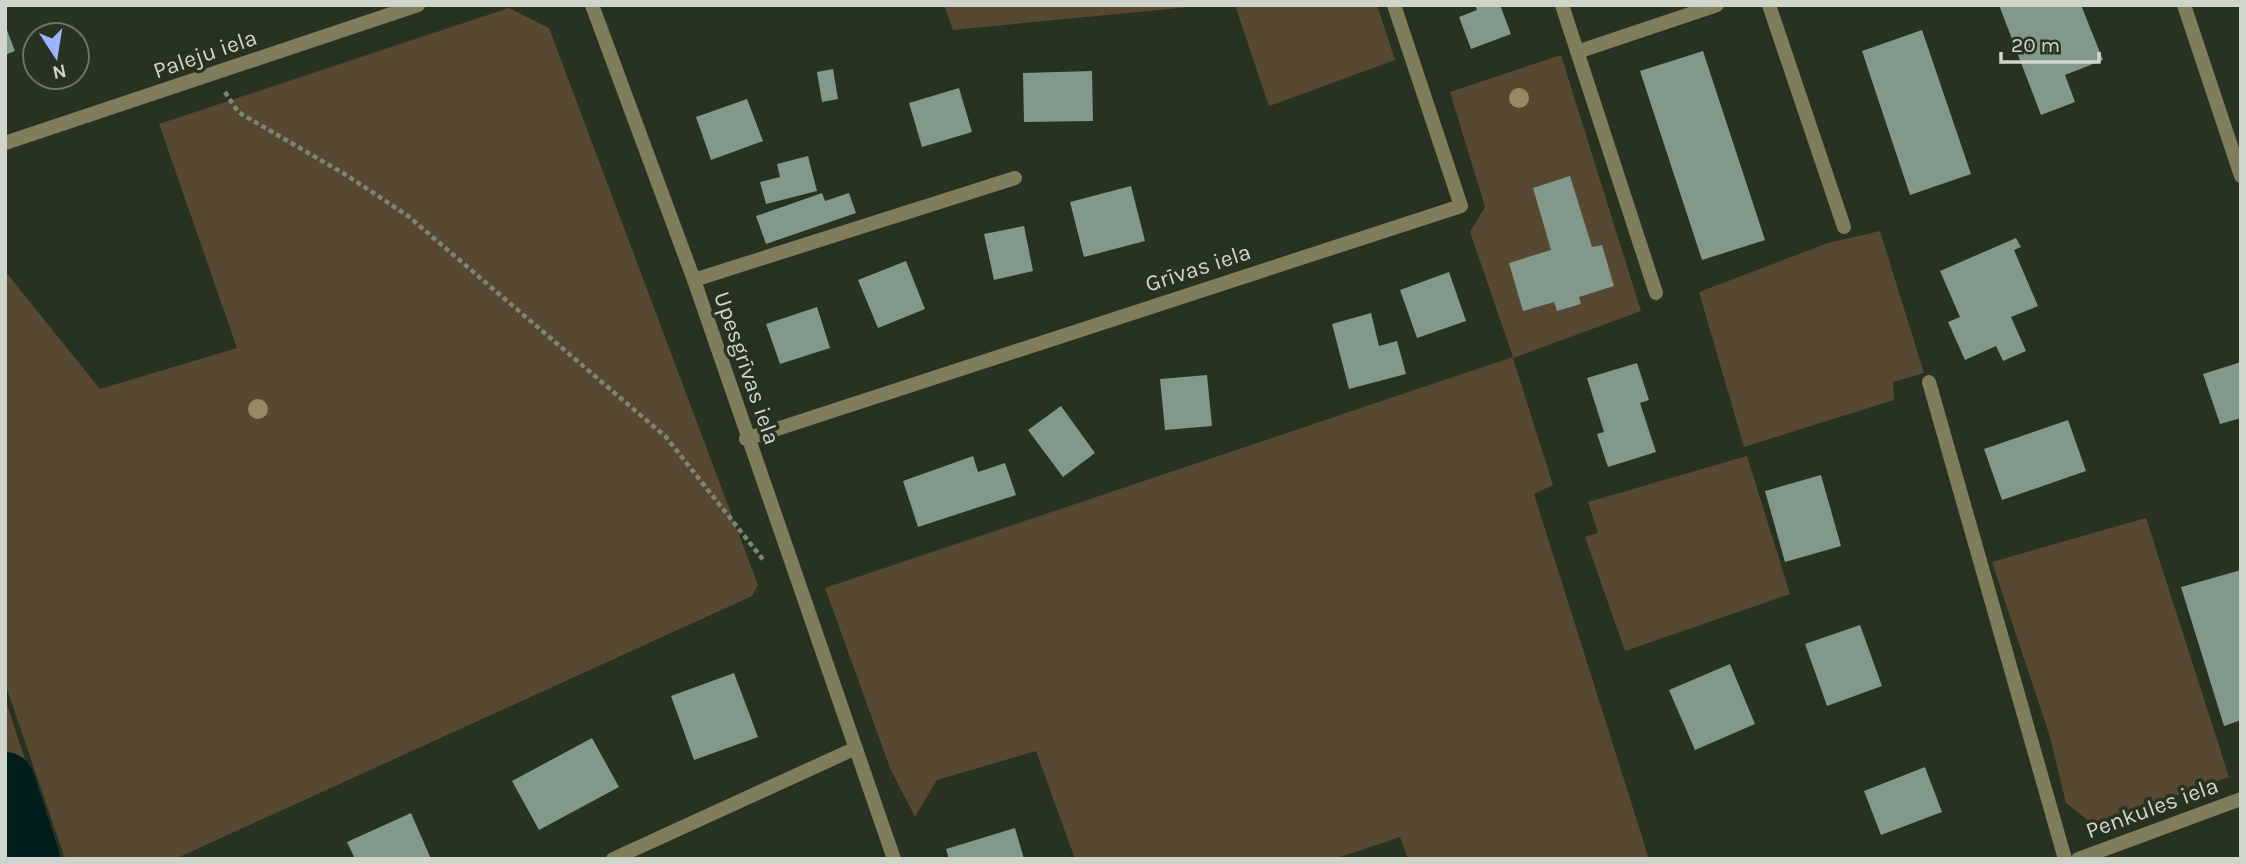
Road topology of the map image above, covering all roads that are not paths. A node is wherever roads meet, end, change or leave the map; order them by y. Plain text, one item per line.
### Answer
1 (418, 5) edge
2 (592, 5) edge
3 (1394, 5) edge
4 (1562, 5) edge
5 (1717, 5) edge
6 (1769, 5) edge
7 (2183, 5) edge
8 (1577, 52) junction
9 (5, 143) edge
10 (2241, 176) edge
11 (1015, 178) dead end
12 (1844, 227) dead end
13 (694, 281) junction
14 (1656, 293) dead end
15 (1929, 382) dead end
16 (747, 439) junction
17 (856, 748) junction
18 (2241, 799) edge
19 (613, 859) edge
20 (894, 859) edge
21 (2065, 859) edge
22 (2078, 859) edge

1 - 9 street, Paleju iela
2 - 13 street, Upesgrīvas iela
3 - 16 street, Grīvas iela
4 - 8 street
5 - 8 street
6 - 12 street
7 - 10 street
8 - 14 street
11 - 13 street
13 - 16 street, Upesgrīvas iela
15 - 21 street
16 - 17 street, Upesgrīvas iela
17 - 19 street
17 - 20 street, Upesgrīvas iela
18 - 22 street, Penkules iela

